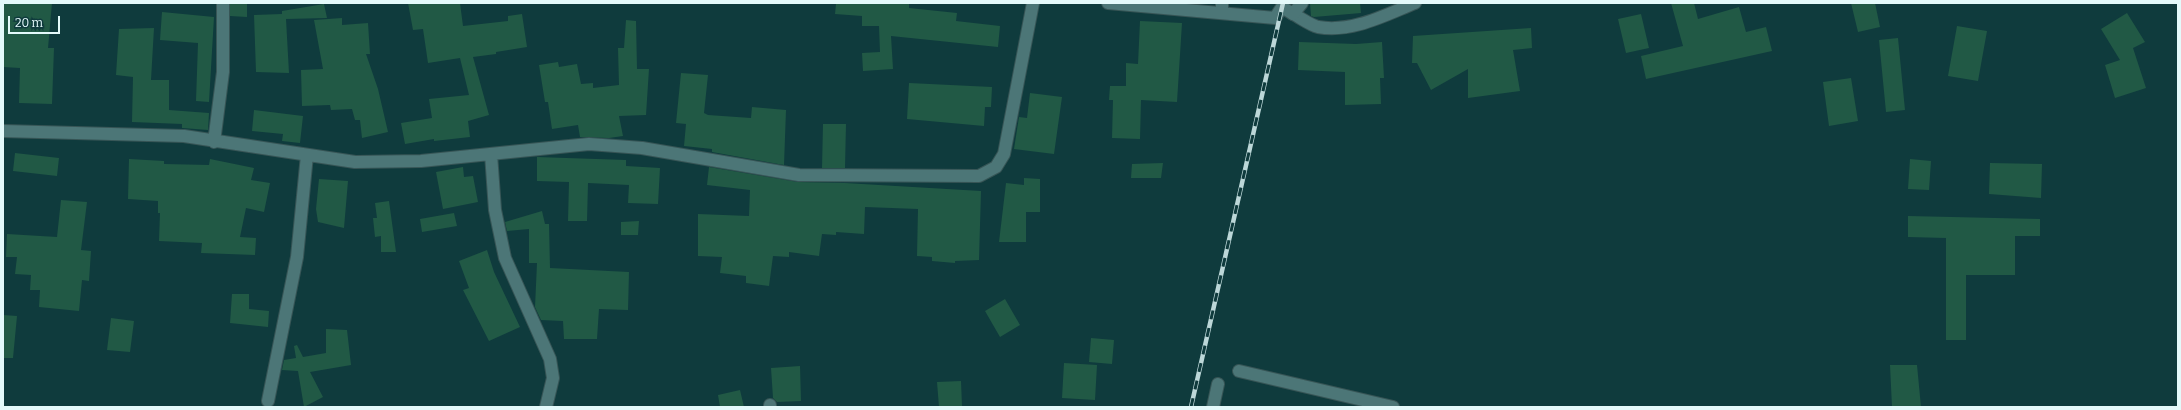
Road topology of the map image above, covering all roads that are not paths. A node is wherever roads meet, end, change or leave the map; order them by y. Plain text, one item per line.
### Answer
1 (223, 3) edge
2 (1033, 3) edge
3 (1108, 3) edge
4 (1302, 3) edge
5 (1415, 3) edge
6 (1222, 8) edge
7 (1293, 14) junction
8 (3, 131) edge
9 (214, 142) junction
10 (491, 154) junction
11 (307, 155) junction
12 (1239, 371) dead end
13 (1218, 384) dead end
14 (268, 401) dead end
15 (546, 407) edge
16 (1213, 407) edge
17 (1393, 407) edge

1 - 9 street
2 - 10 street
3 - 6 street
4 - 7 street
5 - 7 street
6 - 7 street
8 - 9 street
9 - 11 street
10 - 11 street
10 - 15 street
11 - 14 street
12 - 17 street
13 - 16 street

